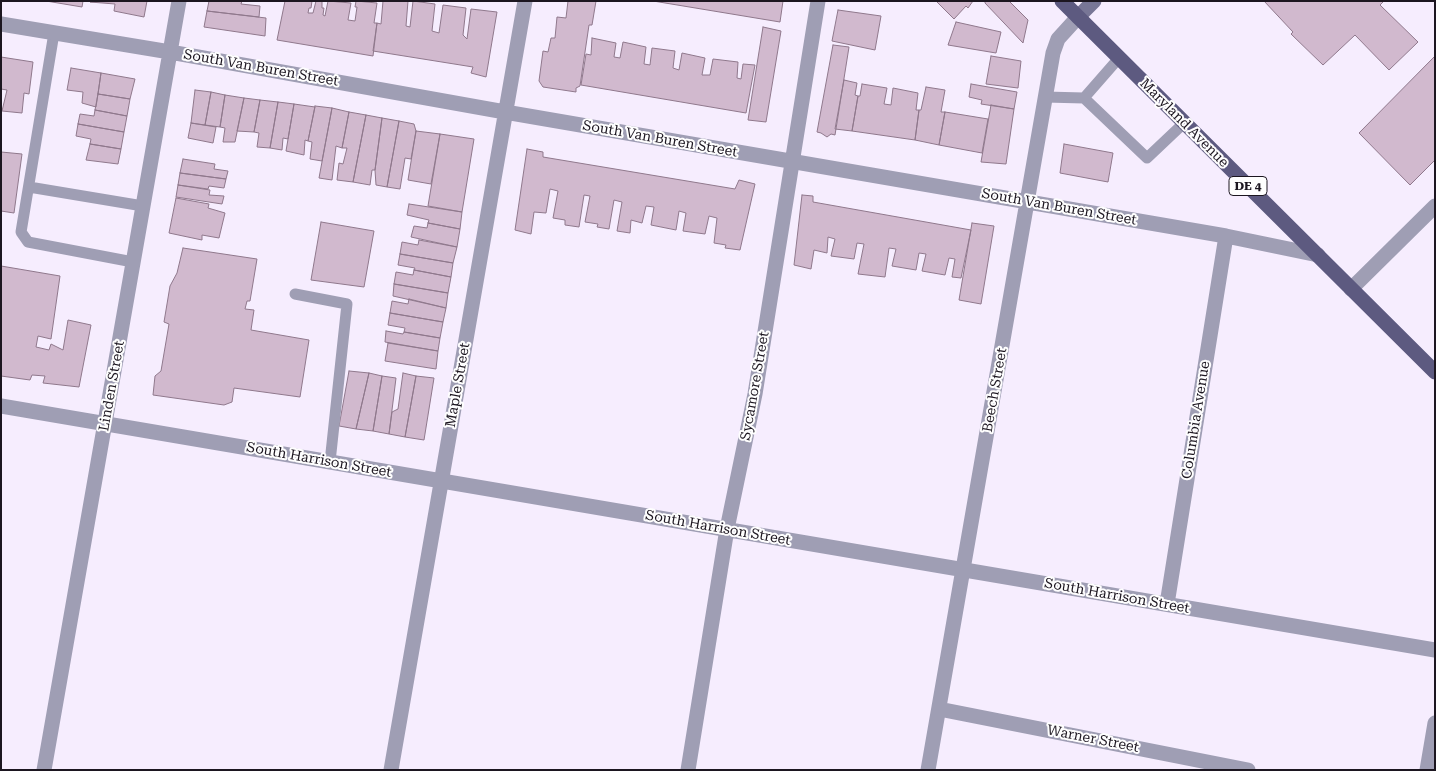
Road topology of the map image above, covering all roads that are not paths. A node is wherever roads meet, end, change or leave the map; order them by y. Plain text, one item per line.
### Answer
1 (179, 1) edge
2 (525, 1) edge
3 (818, 1) edge
4 (1062, 1) edge
5 (1094, 1) edge
6 (1078, 17) junction
7 (1, 24) edge
8 (54, 33) junction
9 (170, 52) junction
10 (1119, 58) junction
11 (1045, 98) junction
12 (1084, 98) junction
13 (505, 112) junction
14 (1184, 123) junction
15 (792, 161) junction
16 (28, 187) junction
17 (1027, 202) junction
18 (143, 206) junction
19 (1435, 206) edge
20 (1226, 236) junction
21 (1318, 256) junction
22 (133, 262) junction
23 (1351, 288) junction
24 (295, 294) dead end
25 (1435, 372) edge
26 (1, 406) edge
27 (105, 424) junction
28 (330, 462) junction
29 (441, 481) junction
30 (727, 529) junction
31 (963, 570) junction
32 (1167, 604) junction
33 (1435, 650) edge
34 (939, 709) junction
35 (1435, 723) edge
36 (44, 770) edge
37 (391, 770) edge
38 (688, 770) edge
39 (928, 770) edge
40 (1248, 770) edge
41 (1427, 770) edge

1 - 9 street, Linden Street
2 - 13 street, Maple Street
3 - 15 street, Sycamore Street
4 - 6 main road, Maryland Avenue / DE 4
5 - 6 street
6 - 10 main road, Maryland Avenue / DE 4
6 - 11 street, Beech Street
7 - 8 street, South Van Buren Street
8 - 9 street, South Van Buren Street
8 - 16 lane
9 - 13 street, South Van Buren Street
9 - 18 street, Linden Street
10 - 12 lane
10 - 14 main road, Maryland Avenue / DE 4
11 - 12 lane
11 - 17 street, Beech Street
12 - 14 lane
13 - 15 street, South Van Buren Street
13 - 29 street, Maple Street
14 - 21 main road, Maryland Avenue / DE 4
15 - 17 street, South Van Buren Street
15 - 30 street, Sycamore Street
16 - 18 lane
16 - 22 lane
17 - 20 street, South Van Buren Street
17 - 31 street, Beech Street
18 - 22 street, Linden Street
19 - 23 street
20 - 21 street, South Van Buren Street
20 - 32 street, Columbia Avenue
21 - 23 main road, Maryland Avenue / DE 4
22 - 27 street, Linden Street
23 - 25 main road, Maryland Avenue / DE 4
24 - 28 lane
26 - 27 street, South Harrison Street
27 - 28 street, South Harrison Street
27 - 36 street, Linden Street
28 - 29 street, South Harrison Street
29 - 30 street, South Harrison Street
29 - 37 street, Maple Street
30 - 31 street, South Harrison Street
30 - 38 street, Sycamore Street
31 - 32 street, South Harrison Street
31 - 34 street, Beech Street
32 - 33 street, South Harrison Street
34 - 39 street, Beech Street
34 - 40 street, Warner Street
35 - 41 street

